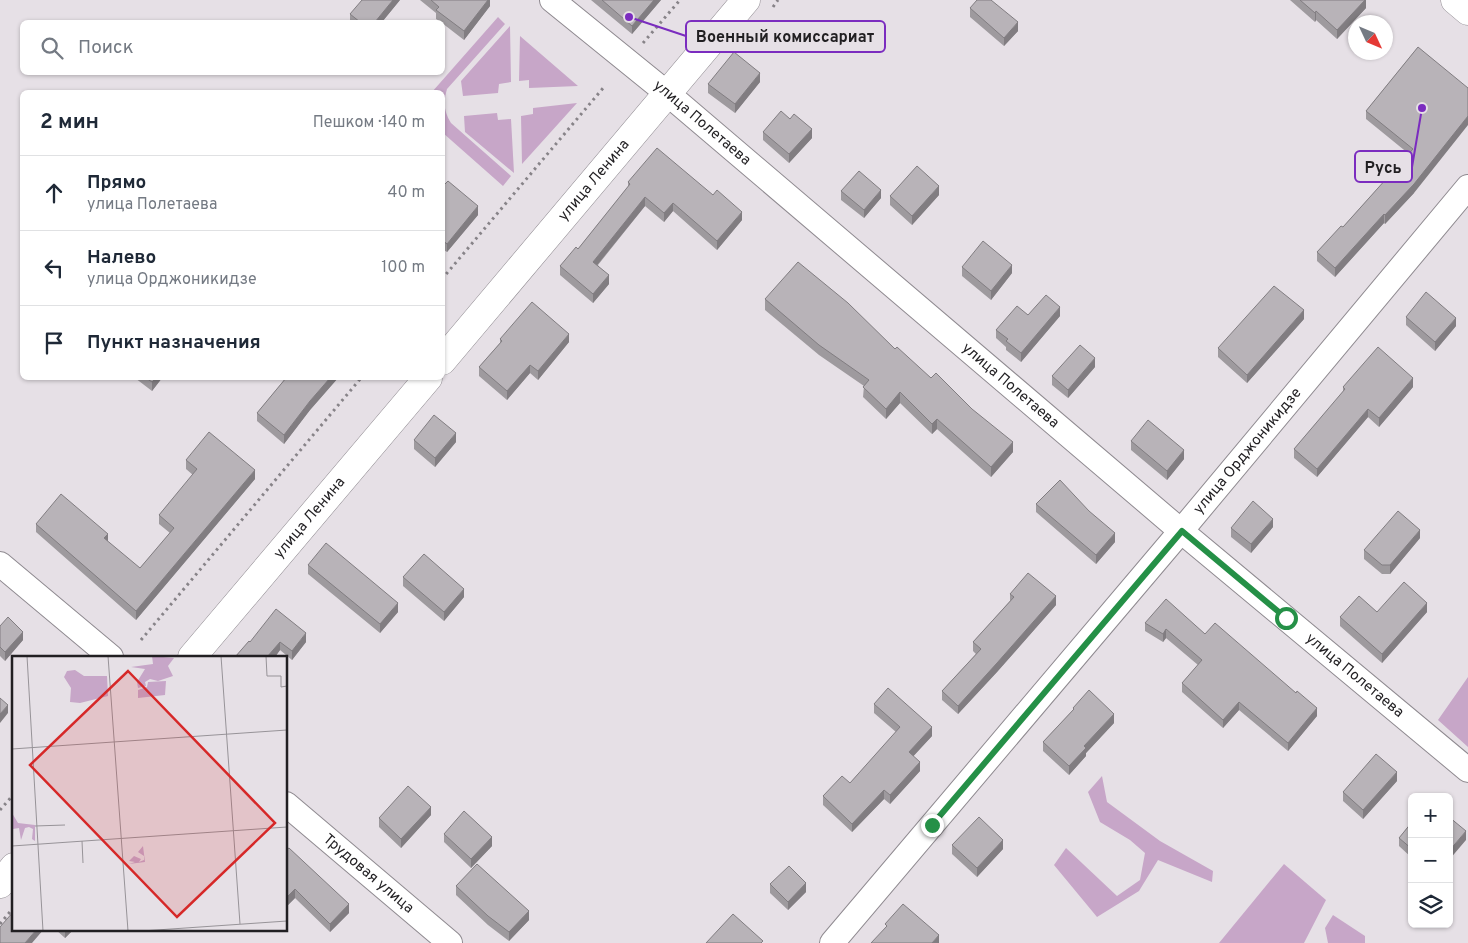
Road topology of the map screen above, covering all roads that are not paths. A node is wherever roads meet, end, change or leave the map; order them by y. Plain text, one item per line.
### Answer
1 (552, 0) edge
2 (746, 0) edge
3 (1455, 0) edge
4 (1468, 12) edge
5 (668, 94) junction
6 (1468, 187) edge
7 (445, 357) edge
8 (426, 380) edge
9 (1182, 531) junction
10 (0, 564) edge
11 (110, 656) edge
12 (193, 656) edge
13 (1468, 770) edge
14 (288, 806) edge
15 (12, 869) edge
16 (0, 884) edge
17 (450, 943) edge
18 (832, 943) edge

1 - 5 street, улица Полетаева
2 - 5 street, улица Ленина
3 - 4 street
5 - 7 street, улица Ленина
5 - 9 street, улица Полетаева
6 - 9 street, улица Орджоникидзе
8 - 12 street, улица Ленина
9 - 13 street, улица Полетаева
9 - 18 street, улица Орджоникидзе
10 - 11 street
14 - 17 street, Трудовая улица
15 - 16 street

